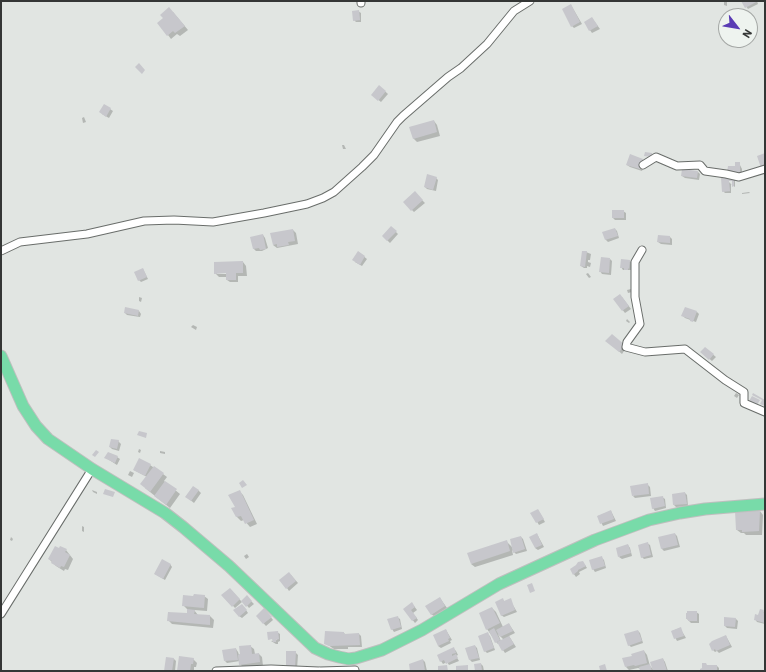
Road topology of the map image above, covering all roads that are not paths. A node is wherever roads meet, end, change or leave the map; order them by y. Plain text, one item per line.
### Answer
1 (530, 1) edge
2 (643, 165) dead end
3 (765, 169) edge
4 (642, 250) dead end
5 (1, 251) edge
6 (1, 356) edge
7 (765, 412) edge
8 (92, 469) junction
9 (765, 504) edge
10 (1, 614) edge
11 (349, 659) junction
12 (356, 670) edge
13 (216, 671) edge
14 (319, 671) edge

1 - 5 street
2 - 3 street
4 - 7 street
6 - 8 main road
8 - 10 street
8 - 11 main road
9 - 11 main road
11 - 12 street
12 - 14 street
13 - 14 street

